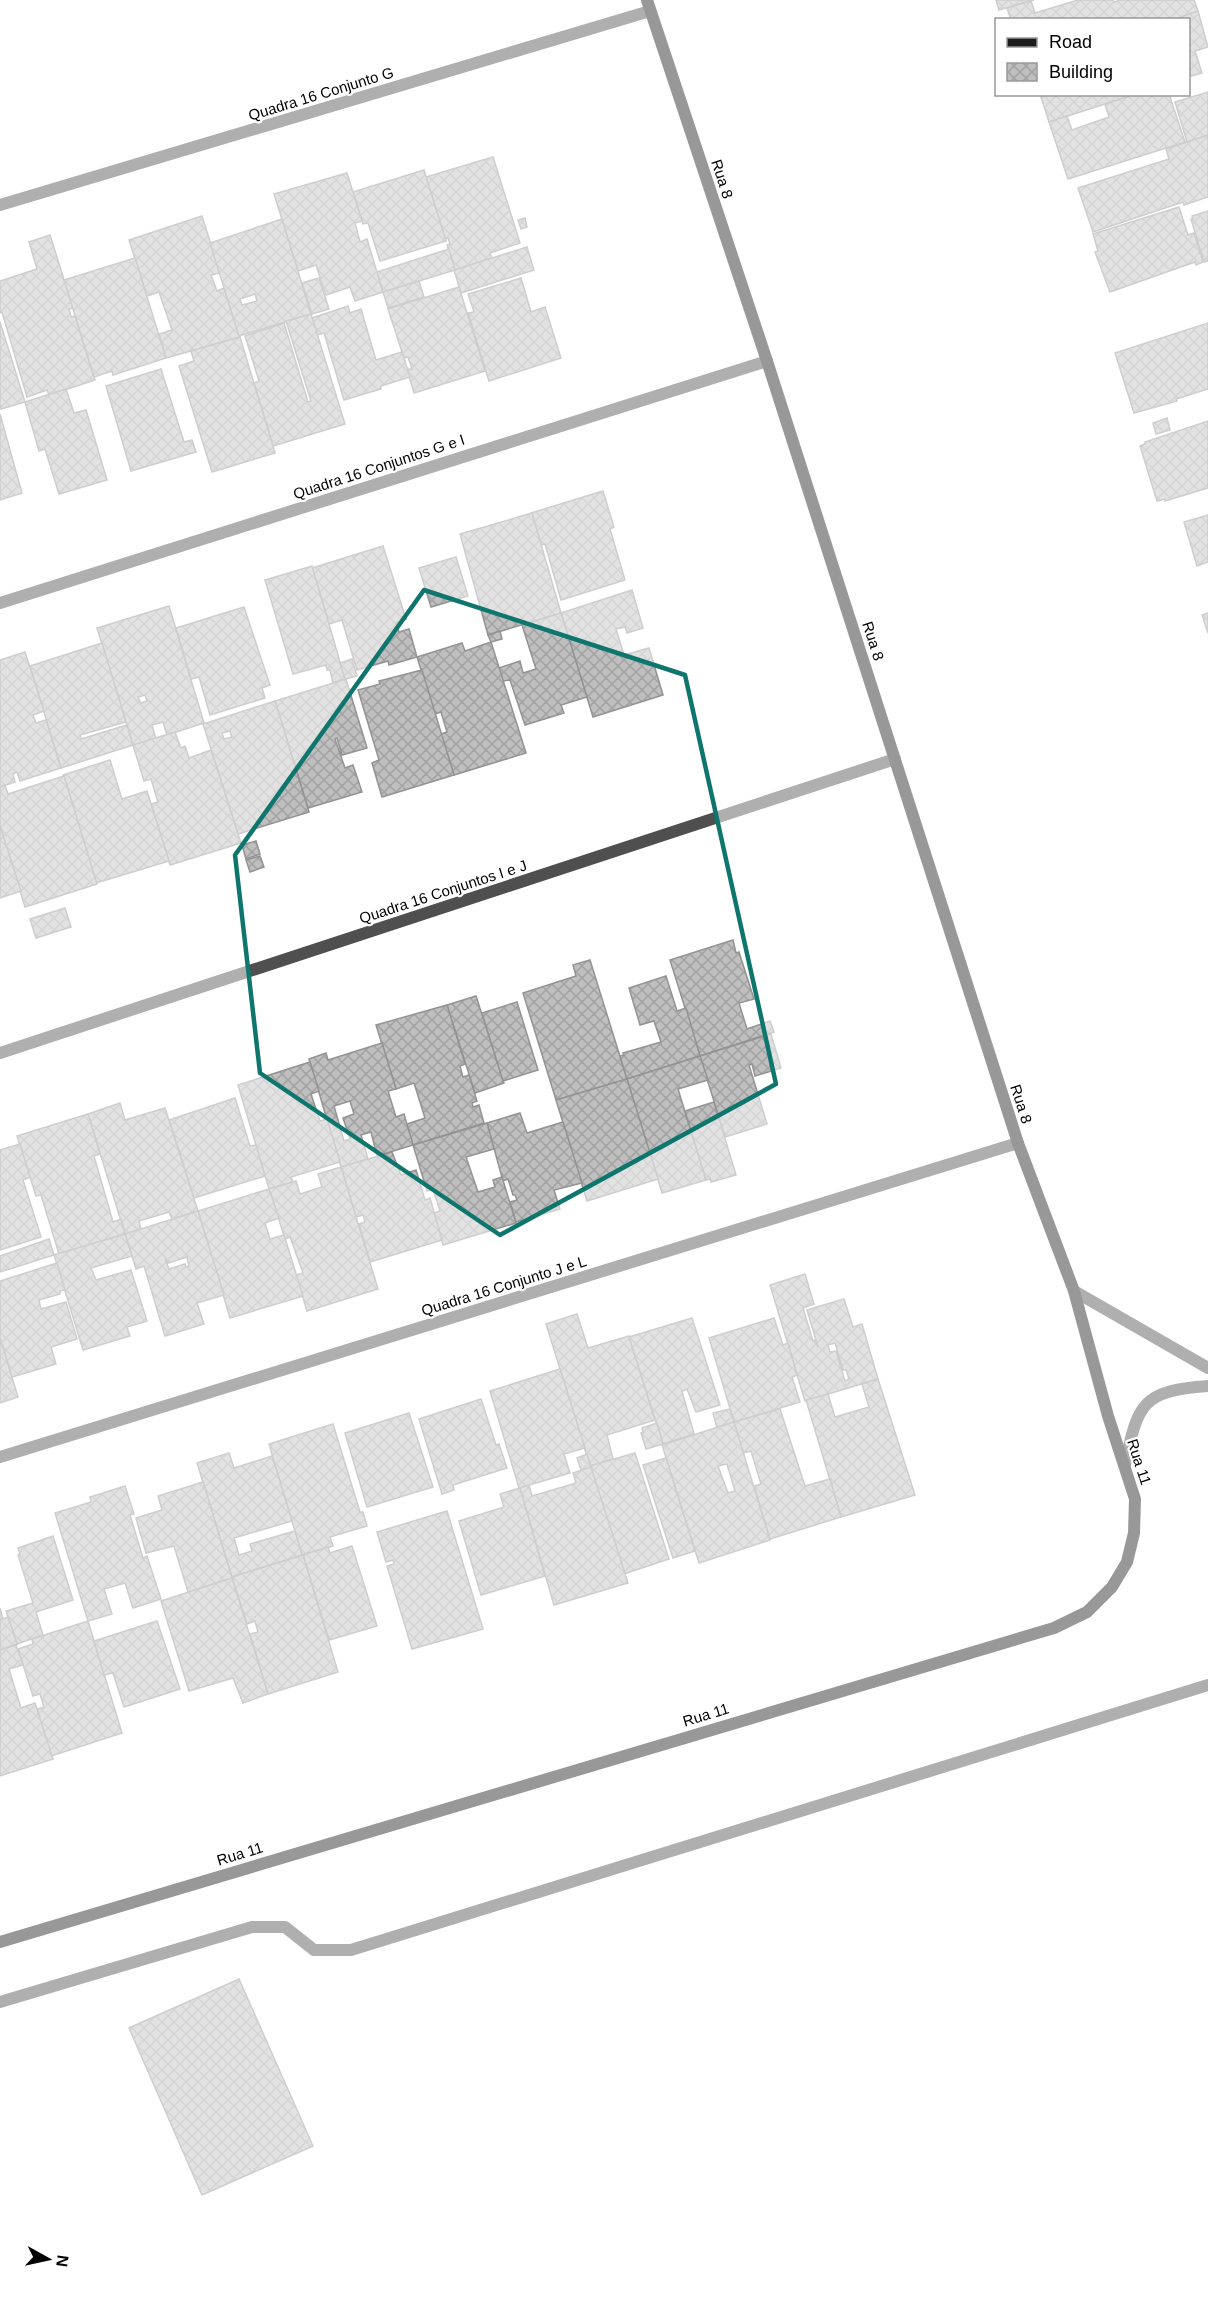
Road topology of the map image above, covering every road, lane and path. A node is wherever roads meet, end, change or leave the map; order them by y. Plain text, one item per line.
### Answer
1 (648, 6) edge
2 (0, 205) edge
3 (766, 361) junction
4 (0, 603) edge
5 (895, 759) junction
6 (0, 1053) edge
7 (1018, 1143) junction
8 (1074, 1291) junction
9 (1208, 1368) edge
10 (1208, 1386) edge
11 (0, 1457) edge
12 (1125, 1465) junction
13 (1208, 1685) edge
14 (0, 1942) edge
15 (0, 2002) edge

1 - 2 street, Quadra 16 Conjunto G
1 - 3 main road, Rua 8
3 - 4 street, Quadra 16 Conjuntos G e I
3 - 5 main road, Rua 8
5 - 6 street, Quadra 16 Conjuntos I e J
5 - 7 main road, Rua 8
7 - 8 main road, Rua 8
7 - 11 street, Quadra 16 Conjunto J e L
8 - 9 street
8 - 12 main road, Rua 11
10 - 12 street
12 - 14 main road, Rua 11
13 - 15 street

